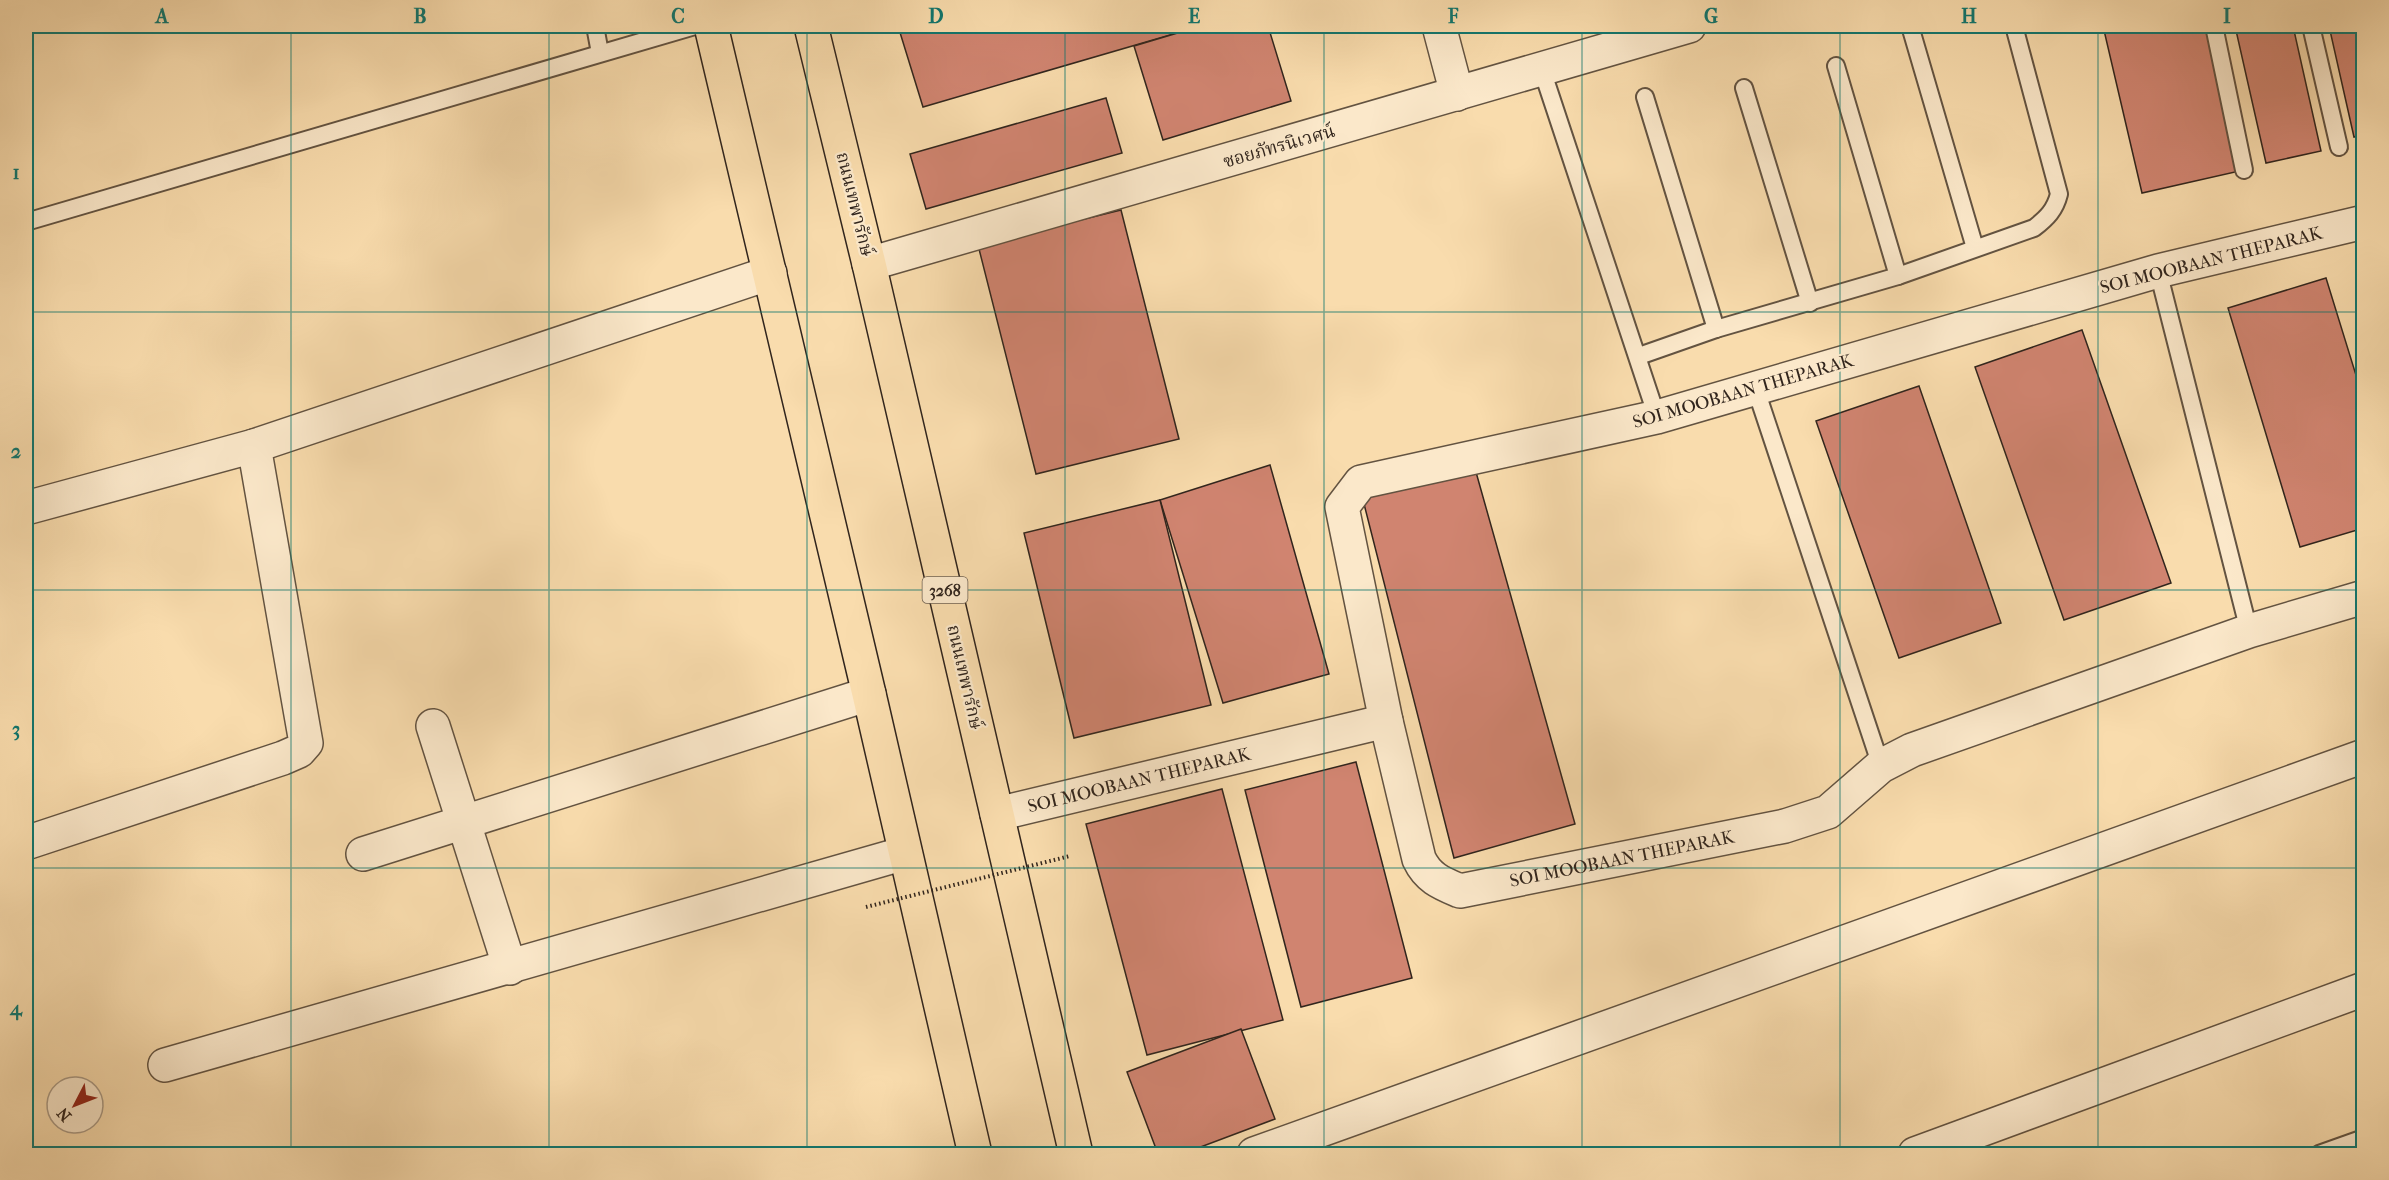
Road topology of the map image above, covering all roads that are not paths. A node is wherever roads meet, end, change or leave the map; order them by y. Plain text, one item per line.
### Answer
1 (595, 26) edge
2 (695, 26) edge
3 (711, 26) edge
4 (811, 26) edge
5 (1439, 26) edge
6 (1689, 26) edge
7 (1911, 26) edge
8 (2014, 26) edge
9 (2214, 26) edge
10 (2311, 26) edge
11 (600, 52) junction
12 (1836, 66) dead end
13 (1542, 70) junction
14 (1744, 88) dead end
15 (1457, 94) junction
16 (1645, 97) dead end
17 (2339, 147) dead end
18 (2244, 170) dead end
19 (26, 222) edge
20 (2364, 222) edge
21 (1975, 248) junction
22 (869, 264) junction
23 (2158, 270) junction
24 (770, 273) junction
25 (1899, 276) junction
26 (1810, 303) junction
27 (1716, 329) junction
28 (1639, 356) junction
29 (1756, 390) junction
30 (1657, 417) junction
31 (254, 446) junction
32 (26, 508) edge
33 (2364, 597) edge
34 (2249, 631) junction
35 (869, 694) junction
36 (1386, 721) junction
37 (433, 726) dead end
38 (2364, 756) edge
39 (1881, 766) junction
40 (997, 814) junction
41 (464, 823) junction
42 (26, 843) edge
43 (363, 854) dead end
44 (904, 854) junction
45 (510, 968) junction
46 (2364, 989) edge
47 (165, 1065) dead end
48 (2364, 1138) edge
49 (975, 1155) edge
50 (1076, 1155) edge
51 (1254, 1155) edge
52 (1915, 1155) edge
53 (2319, 1155) edge

1 - 11 lane
2 - 11 lane
3 - 24 main road
4 - 22 main road, ถนนเทพารักษ์ / 3268
5 - 15 street
6 - 13 street, ซอยภัทรนิเวศน์
7 - 21 lane
8 - 21 lane
9 - 18 lane
10 - 17 lane
11 - 19 lane
12 - 25 lane
13 - 15 street, ซอยภัทรนิเวศน์
13 - 28 lane
14 - 26 lane
15 - 22 street, ซอยภัทรนิเวศน์
16 - 27 lane
20 - 23 street, SOI MOOBAAN THEPARAK
21 - 25 lane
22 - 40 main road, ถนนเทพารักษ์ / 3268
23 - 29 street, SOI MOOBAAN THEPARAK
23 - 34 lane
24 - 31 street
24 - 35 main road
25 - 26 lane
26 - 27 lane
27 - 28 lane
28 - 30 lane
29 - 30 street, SOI MOOBAAN THEPARAK
29 - 39 lane
30 - 36 street, SOI MOOBAAN THEPARAK
31 - 32 street
31 - 42 street
33 - 34 street, SOI MOOBAAN THEPARAK
34 - 39 street, SOI MOOBAAN THEPARAK
35 - 41 street
35 - 44 main road
36 - 39 street, SOI MOOBAAN THEPARAK
36 - 40 street, SOI MOOBAAN THEPARAK
37 - 41 street
38 - 51 street
40 - 50 main road, ถนนเทพารักษ์ / 3268
41 - 43 street
41 - 45 street
44 - 45 street
44 - 49 main road
45 - 47 street
46 - 52 street
48 - 53 lane

